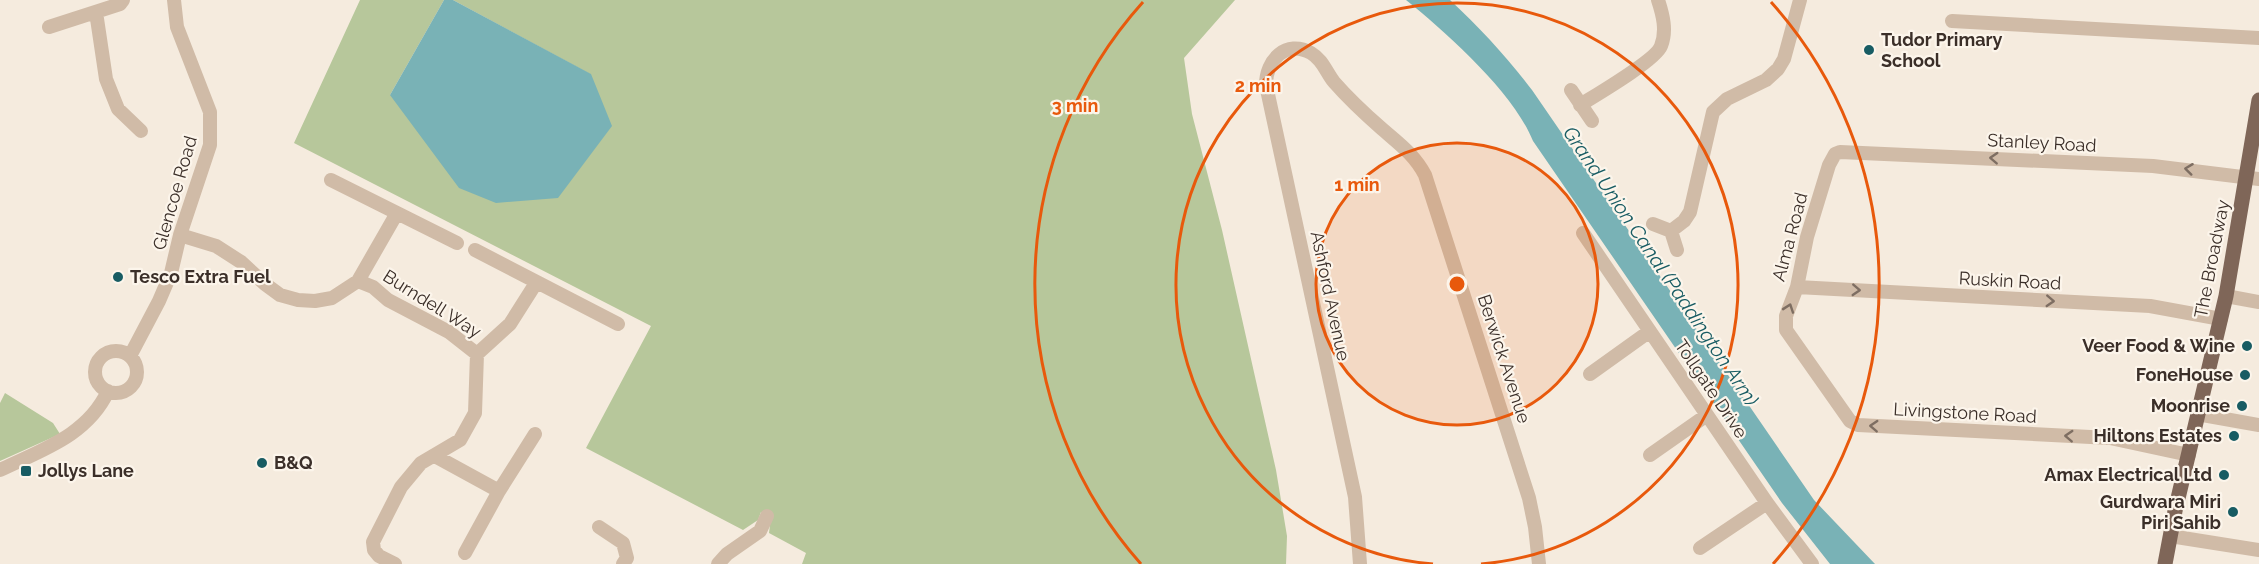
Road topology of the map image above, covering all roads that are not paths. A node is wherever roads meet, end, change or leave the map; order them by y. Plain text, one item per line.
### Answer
1 (123, 0) edge
2 (174, 0) edge
3 (1658, 0) edge
4 (1800, 0) edge
5 (96, 12) junction
6 (1952, 21) dead end
7 (48, 27) dead end
8 (2259, 38) edge
9 (1292, 49) joint
10 (1571, 90) dead end
11 (2259, 100) edge
12 (1580, 105) junction
13 (1592, 121) dead end
14 (141, 131) dead end
15 (1834, 154) joint
16 (2253, 178) edge
17 (331, 180) dead end
18 (397, 213) junction
19 (1653, 224) dead end
20 (1671, 231) junction
21 (1583, 233) dead end
22 (180, 235) junction
23 (457, 243) dead end
24 (475, 250) dead end
25 (1677, 250) dead end
26 (358, 281) junction
27 (536, 283) junction
28 (1797, 287) junction
29 (2226, 296) junction
30 (2259, 302) edge
31 (2221, 319) junction
32 (618, 324) dead end
33 (1786, 330) joint
34 (1650, 331) junction
35 (477, 354) junction
36 (130, 356) junction
37 (1590, 374) dead end
38 (108, 391) junction
39 (2198, 414) junction
40 (1707, 415) junction
41 (2259, 425) edge
42 (535, 434) dead end
43 (1650, 455) dead end
44 (2188, 455) junction
45 (435, 456) junction
46 (0, 470) edge
47 (500, 492) junction
48 (1767, 502) junction
49 (767, 516) dead end
50 (599, 527) dead end
51 (2170, 536) junction
52 (1700, 548) dead end
53 (2259, 550) edge
54 (465, 553) dead end
55 (395, 564) edge
56 (622, 564) edge
57 (718, 564) edge
58 (1360, 564) edge
59 (1539, 564) edge
60 (1812, 564) edge
61 (2165, 564) edge

1 - 5 street
2 - 22 street, Glencoe Road
3 - 12 street
4 - 20 street
5 - 7 street
5 - 14 street
6 - 8 street
9 - 58 street, Ashford Avenue
9 - 59 street, Berwick Avenue
10 - 12 street
11 - 16 main road, The Broadway
12 - 13 street
16 -> 15 street, Stanley Road
15 - 28 street, Alma Road
16 - 29 main road, The Broadway
17 - 18 street
18 - 23 street
18 - 26 street
19 - 20 street
20 - 25 street
21 - 34 street, Tollgate Drive
22 - 26 street
22 - 36 street, Glencoe Road
24 - 27 street
26 - 35 street, Burndell Way
27 - 32 street
27 - 35 street
28 -> 31 street, Ruskin Road
33 -> 28 street, Alma Road
29 - 30 street
29 - 31 main road, The Broadway
31 - 39 main road, The Broadway
44 -> 33 street, Livingstone Road
34 - 37 street
34 - 40 street, Tollgate Drive
35 - 45 street, Burndell Way
36 - 38 street
36 - 38 street
38 - 46 street
39 - 41 street
39 - 44 main road, The Broadway
40 - 43 street
40 - 48 street, Tollgate Drive
42 - 47 street
44 - 51 main road, The Broadway
45 - 47 street
45 - 55 street, Burndell Way
47 - 54 street
48 - 52 street
48 - 60 street, Tollgate Drive
49 - 57 street
50 - 56 street
51 - 53 street
51 - 61 main road, The Broadway

